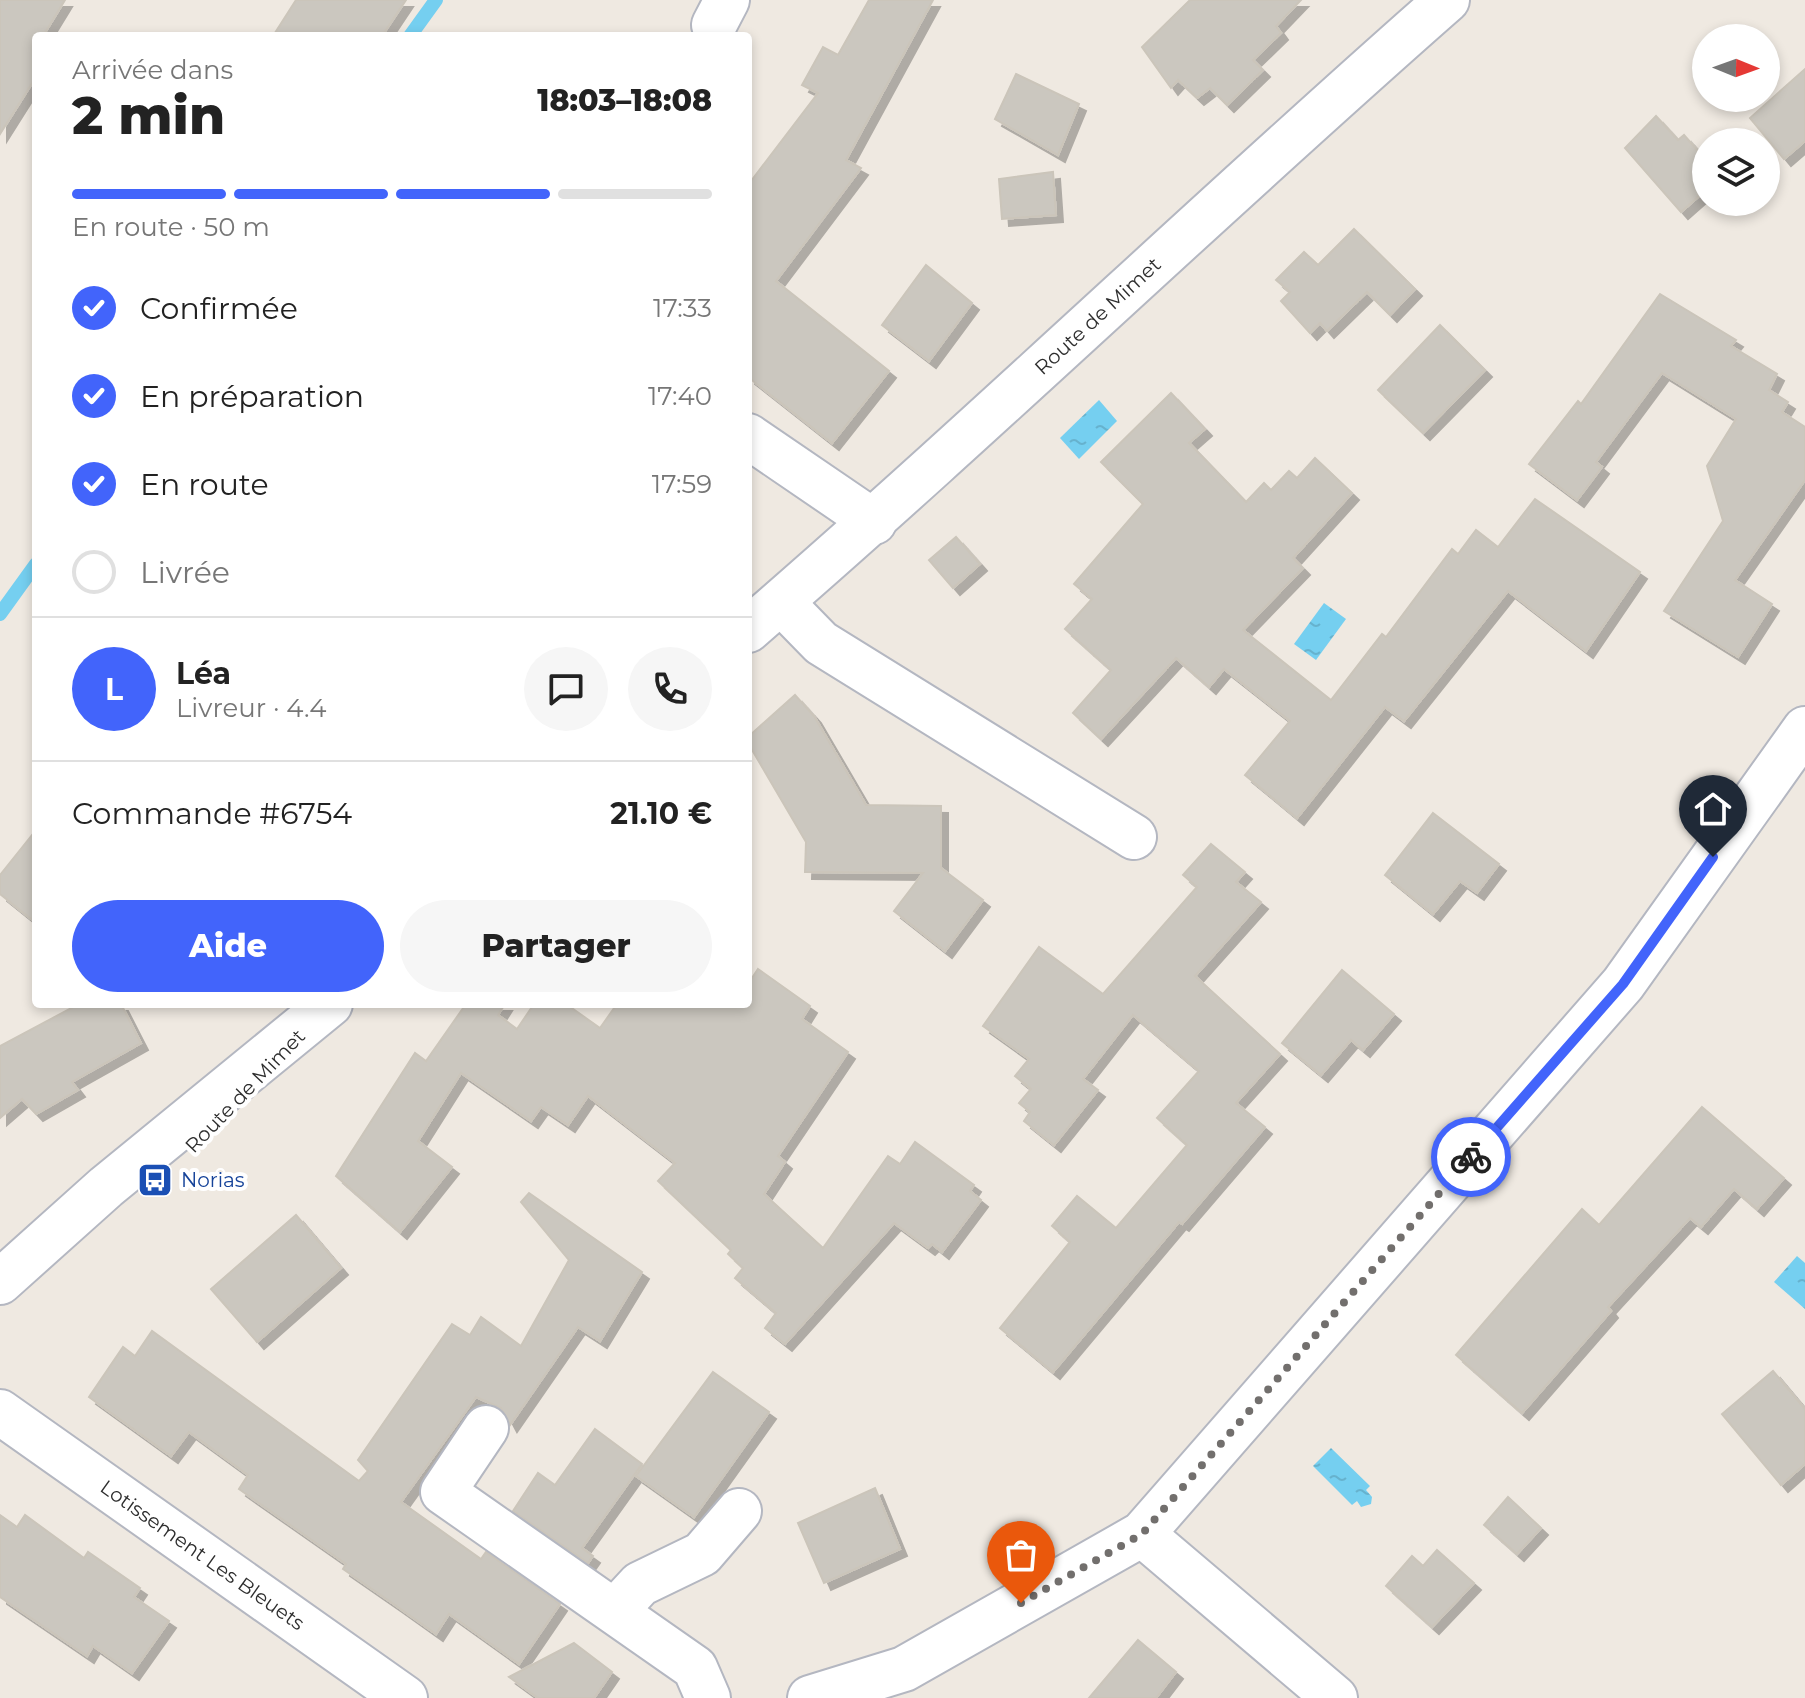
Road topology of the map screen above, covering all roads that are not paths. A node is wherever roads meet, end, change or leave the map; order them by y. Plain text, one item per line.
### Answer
1 (1447, 0) edge
2 (752, 439) edge
3 (874, 522) junction
4 (781, 602) junction
5 (752, 627) edge
6 (1805, 729) edge
7 (1134, 837) dead end
8 (320, 1014) edge
9 (0, 1282) edge
10 (0, 1316) edge
11 (0, 1412) edge
12 (486, 1428) dead end
13 (739, 1511) dead end
14 (1142, 1534) junction
15 (615, 1611) junction
16 (405, 1698) edge
17 (708, 1698) edge
18 (810, 1698) edge
19 (1335, 1698) edge

1 - 3 street, Route de Mimet
2 - 3 street
3 - 4 street, Route de Mimet
4 - 5 street, Route de Mimet
4 - 7 street
6 - 14 street
8 - 9 street, Route de Mimet
8 - 10 street, Route de Mimet
11 - 16 street, Lotissement Les Bleuets
12 - 15 street
13 - 15 street
14 - 18 street
14 - 19 street
15 - 17 street

